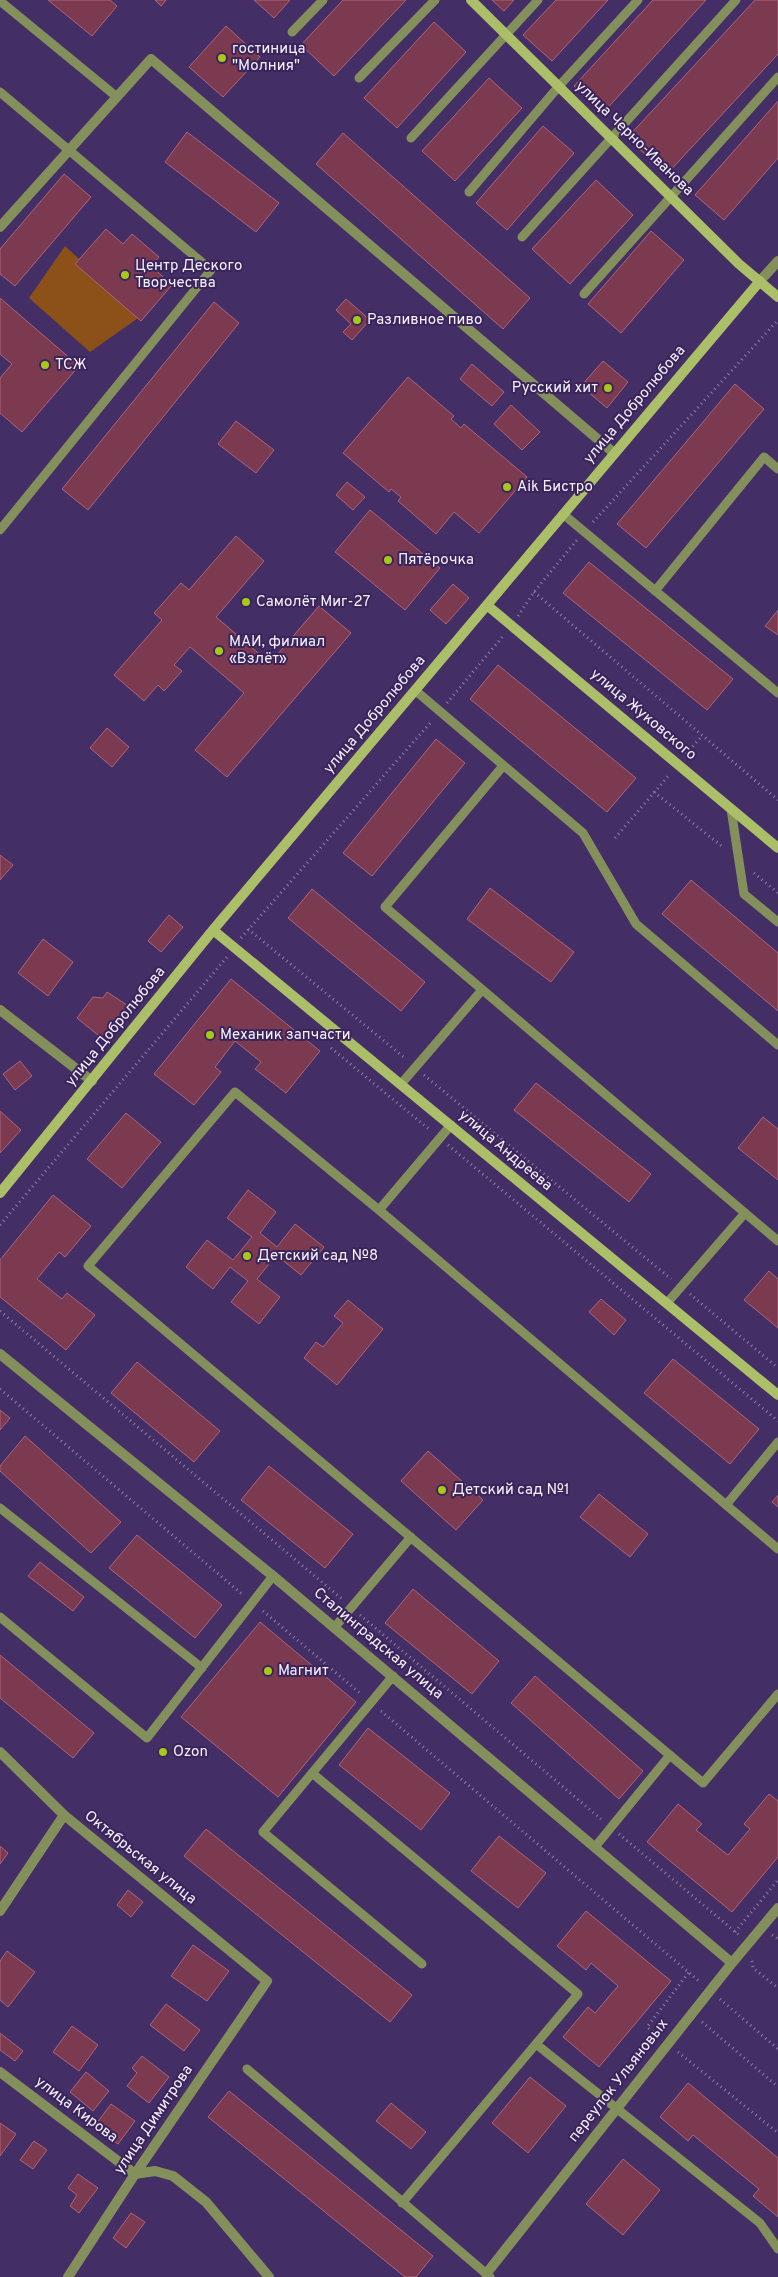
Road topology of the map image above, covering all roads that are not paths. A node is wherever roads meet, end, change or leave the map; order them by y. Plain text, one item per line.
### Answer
1 (323, 0) edge
2 (435, 0) edge
3 (471, 0) edge
4 (538, 0) edge
5 (638, 0) edge
6 (736, 0) edge
7 (0, 1) edge
8 (292, 32) dead end
9 (506, 35) junction
10 (778, 77) edge
11 (358, 78) dead end
12 (559, 86) junction
13 (0, 92) edge
14 (117, 97) junction
15 (610, 137) junction
16 (410, 138) dead end
17 (69, 150) junction
18 (469, 192) dead end
19 (671, 197) junction
20 (0, 227) edge
21 (522, 237) dead end
22 (778, 261) edge
23 (760, 281) junction
24 (584, 294) dead end
25 (778, 297) edge
26 (614, 453) junction
27 (778, 469) edge
28 (563, 514) junction
29 (0, 530) edge
30 (655, 591) junction
31 (488, 606) junction
32 (416, 691) junction
33 (778, 693) edge
34 (503, 766) junction
35 (731, 809) junction
36 (778, 848) edge
37 (778, 922) edge
38 (213, 930) junction
39 (482, 990) junction
40 (0, 1010) edge
41 (778, 1045) edge
42 (92, 1081) junction
43 (401, 1084) junction
44 (451, 1126) junction
45 (0, 1193) edge
46 (379, 1210) junction
47 (745, 1213) junction
48 (778, 1241) edge
49 (667, 1303) junction
50 (0, 1354) edge
51 (778, 1395) edge
52 (778, 1442) edge
53 (726, 1505) junction
54 (0, 1508) edge
55 (411, 1537) junction
56 (778, 1549) edge
57 (273, 1576) junction
58 (0, 1617) edge
59 (334, 1628) junction
60 (202, 1668) junction
61 (392, 1676) junction
62 (778, 1694) edge
63 (0, 1752) edge
64 (670, 1755) junction
65 (312, 1773) junction
66 (64, 1815) junction
67 (595, 1847) junction
68 (778, 1908) edge
69 (0, 1911) edge
70 (732, 1963) junction
71 (422, 1964) dead end
72 (267, 1981) joint
73 (536, 2044) junction
74 (247, 2069) dead end
75 (0, 2072) edge
76 (617, 2107) junction
77 (134, 2174) junction
78 (402, 2203) junction
79 (778, 2249) edge
80 (488, 2275) edge
81 (68, 2277) edge
82 (269, 2277) edge

1 - 8 lane
2 - 11 lane
3 - 9 street, улица Черно-Иванова
4 - 9 lane
5 - 12 lane
6 - 15 lane
7 - 14 lane
9 - 12 street, улица Черно-Иванова
9 - 16 lane
10 - 19 lane
12 - 15 street, улица Черно-Иванова
12 - 18 lane
13 - 17 lane
14 - 17 street
14 - 26 street
15 - 19 street, улица Черно-Иванова
15 - 21 lane
17 - 20 street
17 - 29 lane
19 - 23 street, улица Черно-Иванова
19 - 24 lane
22 - 23 street, улица Добролюбова
23 - 25 street, улица Черно-Иванова
23 - 26 street, улица Добролюбова
26 - 28 street, улица Добролюбова
27 - 30 lane
28 - 30 lane
28 - 31 street, улица Добролюбова
30 - 33 lane
31 - 32 street, улица Добролюбова
31 - 35 street, улица Жуковского
32 - 34 lane
32 - 38 street, улица Добролюбова
34 - 39 lane
34 - 41 lane
35 - 36 street, улица Жуковского
35 - 37 lane
38 - 42 street, улица Добролюбова
38 - 43 street, улица Андреева
39 - 43 lane
39 - 47 lane
40 - 42 street
42 - 45 street, улица Добролюбова
43 - 44 street, улица Андреева
44 - 46 lane
44 - 49 street, улица Андреева
46 - 53 lane
46 - 55 lane
47 - 48 lane
47 - 49 lane
49 - 51 street, улица Андреева
50 - 57 street, Сталинградская улица
52 - 53 lane
53 - 56 lane
54 - 60 lane
55 - 59 lane
55 - 64 lane
57 - 59 street, Сталинградская улица
57 - 60 lane
58 - 60 lane
59 - 61 street, Сталинградская улица
61 - 65 lane
61 - 67 street, Сталинградская улица
62 - 64 lane
63 - 66 street, Октябрьская улица
64 - 67 lane
65 - 71 lane
65 - 73 lane
66 - 69 street
66 - 72 street, Октябрьская улица
67 - 70 street, Сталинградская улица
68 - 70 street, переулок Ульяновых
70 - 76 street, переулок Ульяновых
72 - 77 street, улица Димитрова
73 - 76 lane
73 - 78 lane
74 - 78 lane
75 - 77 street, улица Кирова
76 - 79 lane
76 - 80 street, переулок Ульяновых
77 - 81 street, улица Димитрова
77 - 82 street
78 - 80 lane

